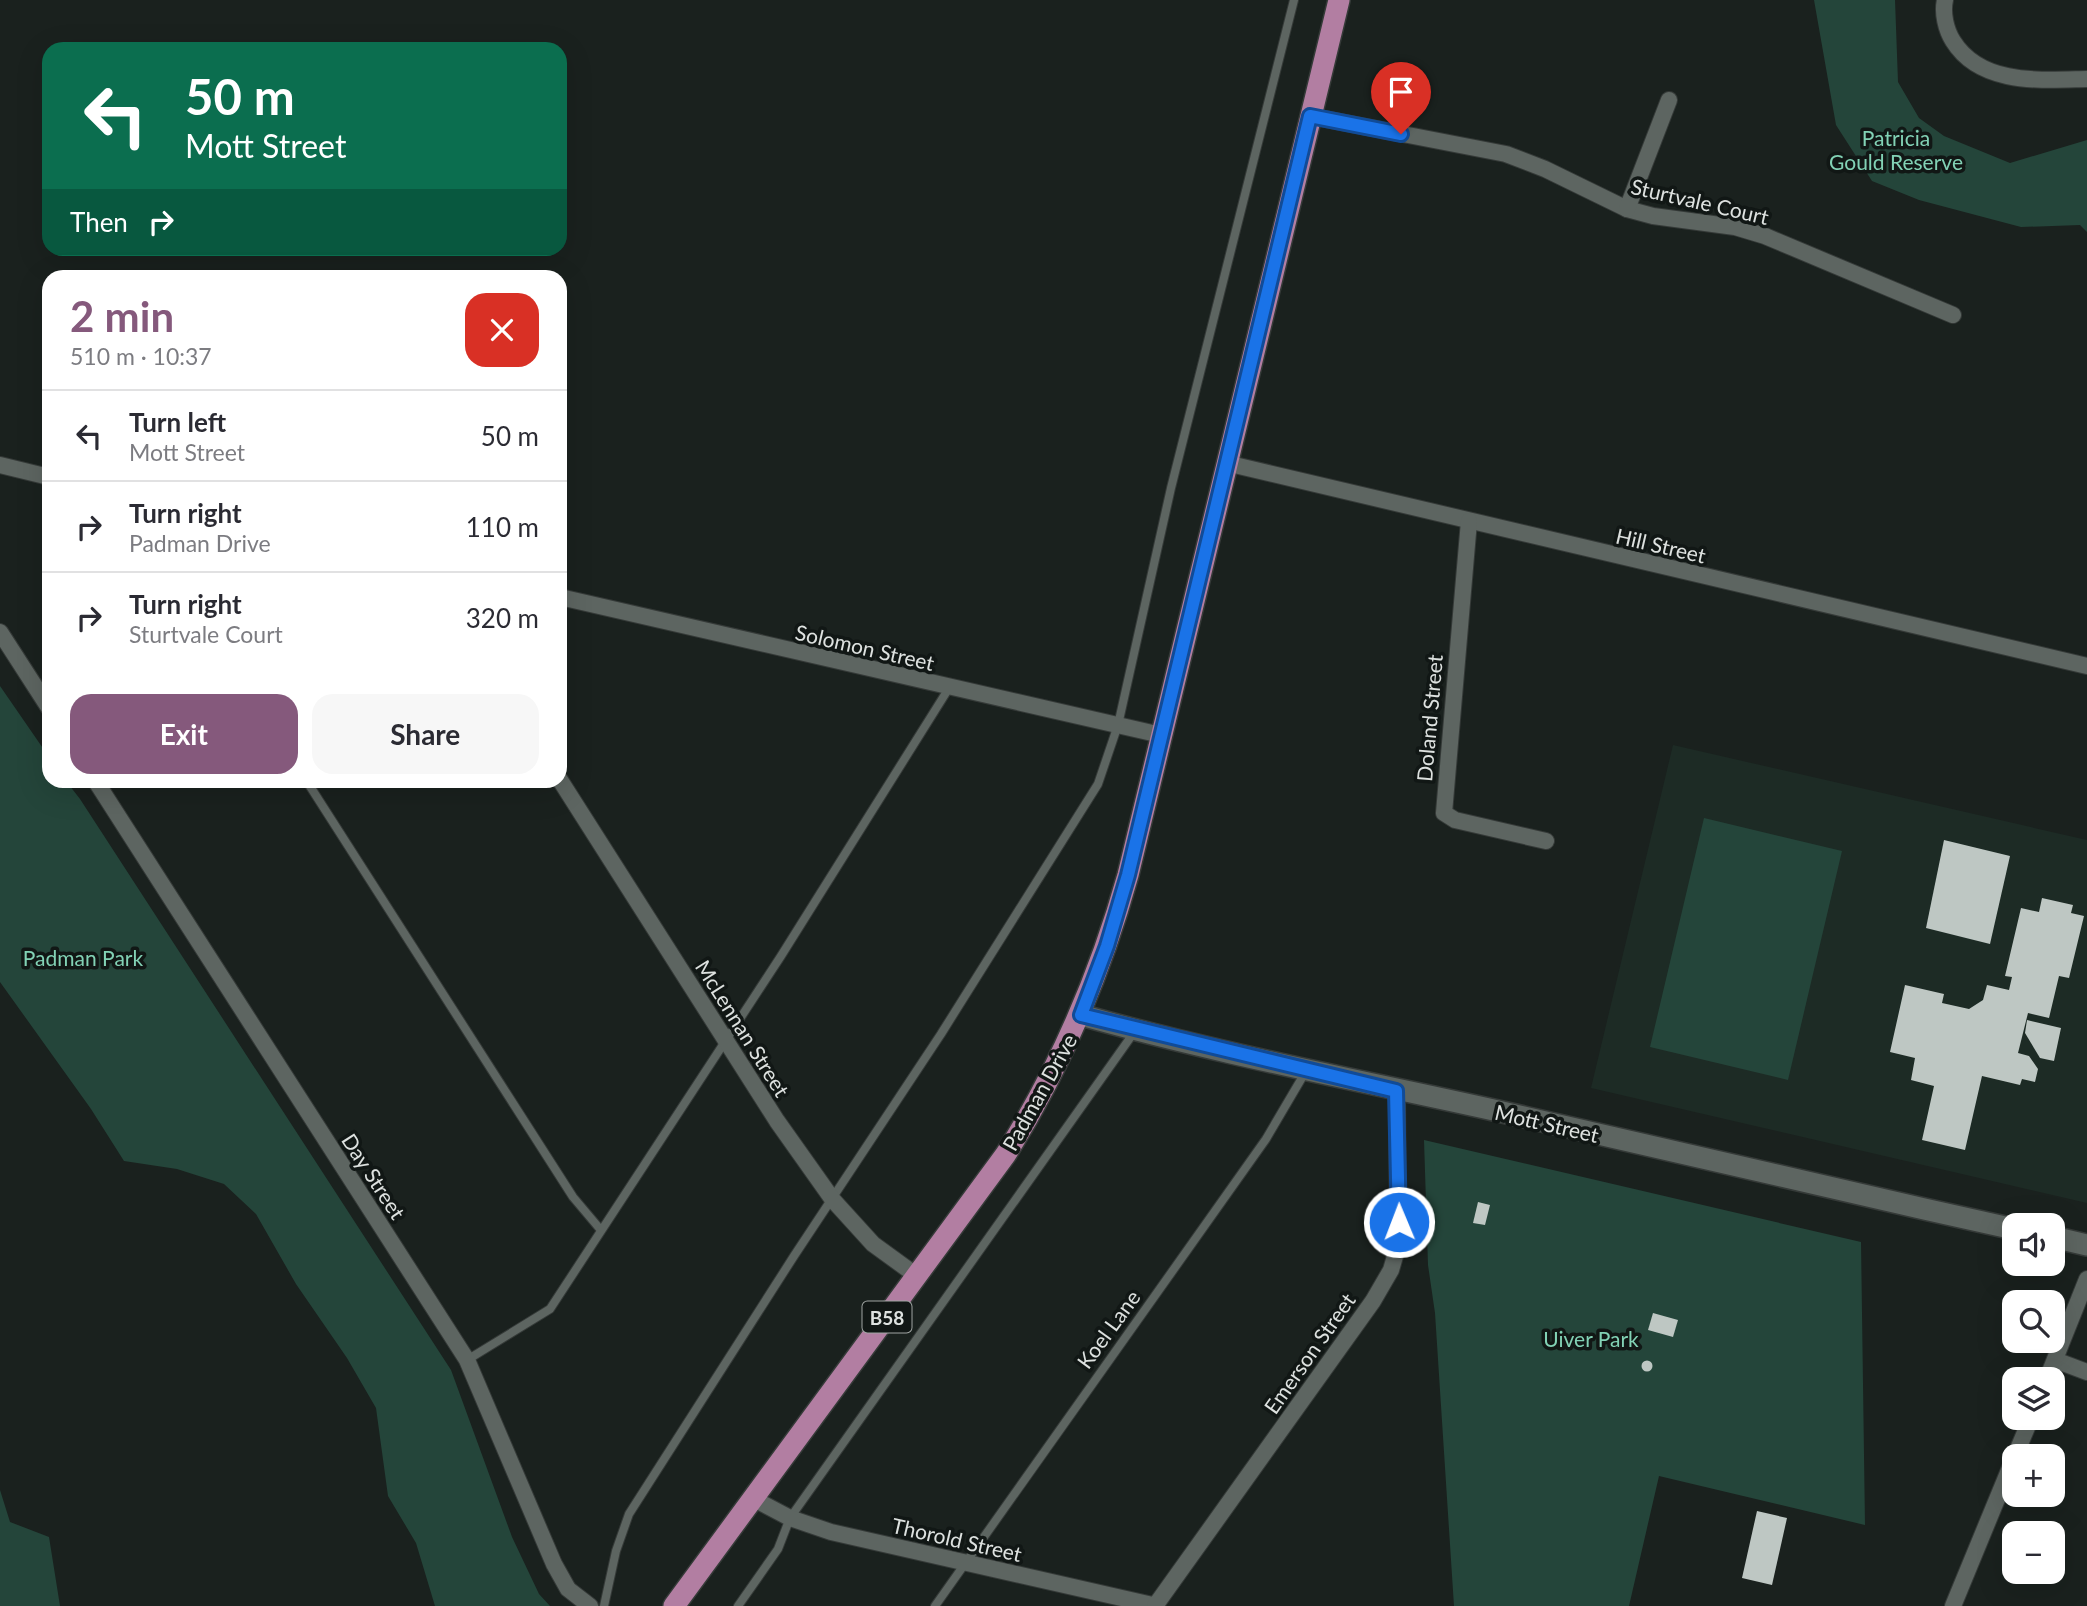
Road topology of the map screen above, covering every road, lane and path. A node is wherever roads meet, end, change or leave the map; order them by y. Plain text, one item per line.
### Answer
1 (1294, 0) edge
2 (1339, 0) edge
3 (1945, 0) edge
4 (2087, 79) edge
5 (1669, 100) dead end
6 (1310, 116) junction
7 (1627, 209) junction
8 (1953, 315) dead end
9 (1226, 463) junction
10 (0, 465) edge
11 (42, 475) edge
12 (1469, 521) junction
13 (567, 599) edge
14 (0, 632) edge
15 (2087, 666) edge
16 (949, 688) junction
17 (42, 697) edge
18 (1118, 725) junction
19 (1161, 735) junction
20 (100, 788) edge
21 (311, 788) edge
22 (565, 788) edge
23 (1546, 841) dead end
24 (1081, 1015) junction
25 (1135, 1031) junction
26 (725, 1039) junction
27 (1306, 1071) junction
28 (1396, 1091) junction
29 (833, 1199) junction
30 (2002, 1226) edge
31 (600, 1229) junction
32 (2065, 1240) edge
33 (2087, 1245) edge
34 (917, 1276) junction
35 (2087, 1279) edge
36 (467, 1360) junction
37 (2055, 1360) junction
38 (2052, 1367) edge
39 (2087, 1372) edge
40 (2002, 1488) edge
41 (752, 1498) junction
42 (790, 1518) junction
43 (967, 1563) junction
44 (590, 1606) edge
45 (604, 1606) edge
46 (674, 1606) edge
47 (738, 1606) edge
48 (935, 1606) edge
49 (1156, 1606) edge
50 (1953, 1606) edge

1 - 18 lane
2 - 6 main road, Padman Drive / B58
3 - 4 street
5 - 7 street
6 - 7 street, Sturtvale Court
6 - 9 main road, Padman Drive / B58
7 - 8 street, Sturtvale Court
9 - 12 street, Hill Street
9 - 19 main road, Padman Drive / B58
10 - 11 street
12 - 15 street, Hill Street
12 - 23 street, Doland Street
13 - 16 street, Solomon Street
14 - 17 street
16 - 18 street, Solomon Street
16 - 26 lane
18 - 19 street, Solomon Street
18 - 29 lane
19 - 24 main road, Padman Drive / B58
20 - 36 street, Day Street
21 - 31 lane
22 - 26 street, McLennan Street
24 - 25 street, Mott Street
24 - 34 main road, Padman Drive / B58
25 - 27 street, Mott Street
25 - 42 lane
26 - 29 street, McLennan Street
26 - 31 lane
27 - 28 street, Mott Street
27 - 43 lane, Koel Lane
28 - 30 street, Mott Street
28 - 49 street, Emerson Street
29 - 34 street, McLennan Street
29 - 45 lane
31 - 36 lane
32 - 33 street
34 - 41 main road, Padman Drive / B58
35 - 37 street
36 - 44 street, Day Street
37 - 38 street
37 - 39 street
40 - 50 street
41 - 42 street, Thorold Street
41 - 46 main road, Padman Drive / B58
42 - 43 street, Thorold Street
42 - 47 lane
43 - 48 lane, Koel Lane
43 - 49 street, Thorold Street

